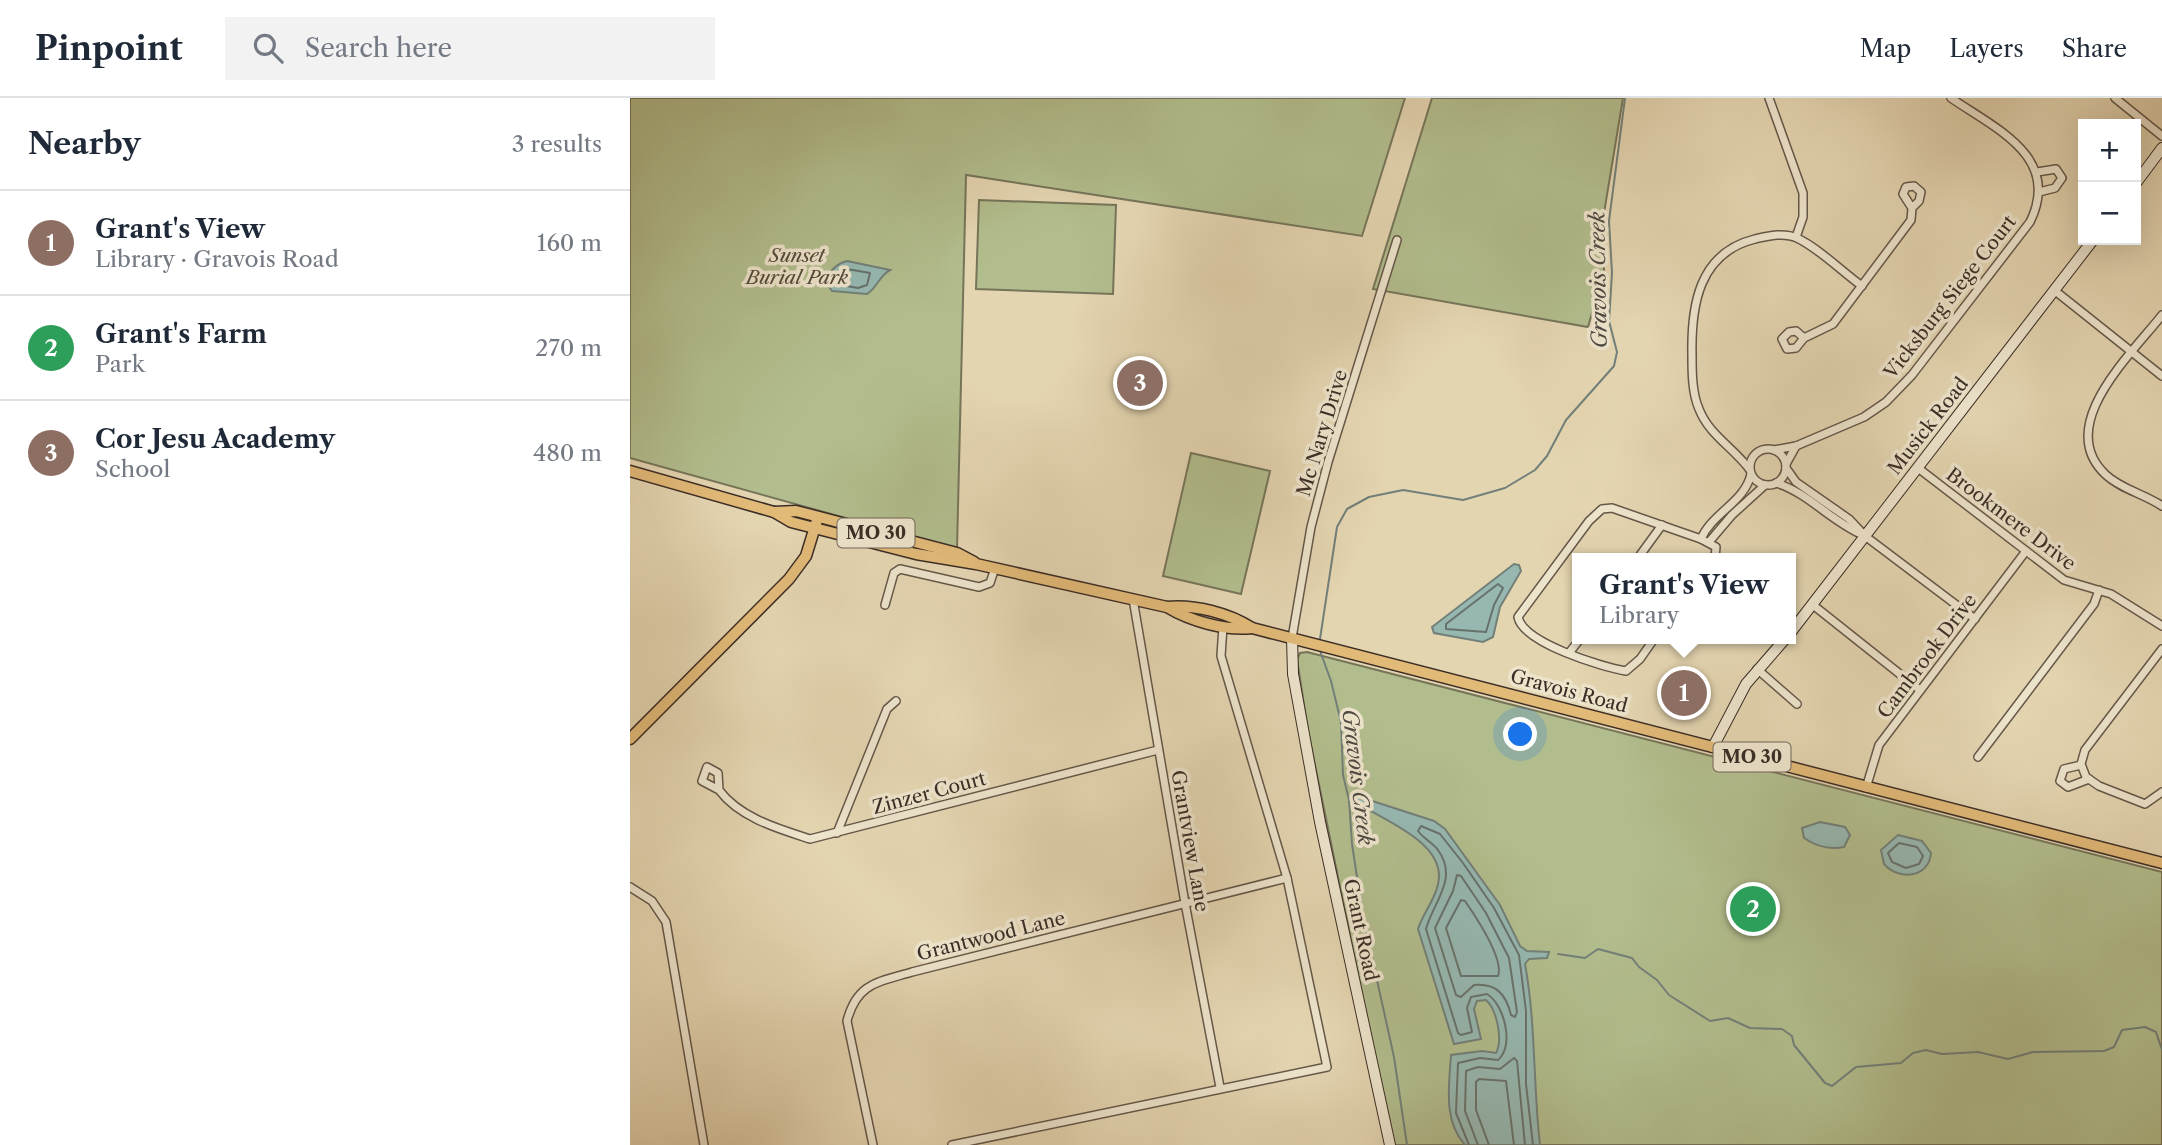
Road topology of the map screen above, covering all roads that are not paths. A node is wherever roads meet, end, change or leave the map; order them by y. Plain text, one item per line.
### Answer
1 (1769, 98) edge
2 (1951, 98) edge
3 (2115, 98) edge
4 (2162, 136) edge
5 (2162, 148) edge
6 (2037, 172) junction
7 (2137, 182) edge
8 (2039, 192) junction
9 (1912, 208) dead end
10 (1796, 237) junction
11 (1398, 240) dead end
12 (2088, 245) edge
13 (1862, 286) junction
14 (2054, 290) junction
15 (2162, 315) edge
16 (1804, 338) dead end
17 (2134, 352) junction
18 (2162, 376) edge
19 (1796, 446) junction
20 (1774, 450) junction
21 (1737, 453) junction
22 (1756, 453) junction
23 (1786, 466) junction
24 (1918, 468) junction
25 (630, 471) edge
26 (1750, 472) junction
27 (1776, 483) junction
28 (1765, 485) junction
29 (2162, 506) edge
30 (817, 523) junction
31 (1662, 525) junction
32 (834, 533) junction
33 (1865, 536) junction
34 (1701, 539) junction
35 (1709, 542) junction
36 (809, 550) junction
37 (2026, 551) junction
38 (1642, 553) edge
39 (1715, 553) edge
40 (976, 564) junction
41 (995, 568) junction
42 (2099, 590) junction
43 (1133, 599) junction
44 (885, 604) dead end
45 (1813, 605) junction
46 (1167, 607) junction
47 (1975, 619) junction
48 (1223, 626) junction
49 (1796, 626) edge
50 (2162, 626) edge
51 (1252, 628) junction
52 (1292, 638) junction
53 (1576, 644) edge
54 (1650, 644) edge
55 (1780, 644) edge
56 (2162, 649) edge
57 (1570, 653) junction
58 (1757, 669) junction
59 (1920, 690) junction
60 (896, 701) dead end
61 (1797, 704) dead end
62 (630, 739) edge
63 (1713, 747) junction
64 (1158, 750) junction
65 (1978, 757) dead end
66 (2081, 765) junction
67 (2088, 778) junction
68 (1866, 788) junction
69 (719, 790) dead end
70 (2162, 792) edge
71 (836, 833) junction
72 (2162, 863) edge
73 (1287, 878) junction
74 (630, 887) edge
75 (1185, 903) junction
76 (1220, 1087) junction
77 (704, 1145) edge
78 (873, 1145) edge
79 (952, 1145) edge
80 (1390, 1145) edge

1 - 10 street
2 - 6 street, Vicksburg Siege Court
3 - 4 street
5 - 7 street
6 - 8 street, Vicksburg Siege Court
6 - 8 street, Vicksburg Siege Court
8 - 19 street, Vicksburg Siege Court
9 - 13 street
10 - 13 street
10 - 21 street
11 - 52 street, Mc Nary Drive
12 - 14 street, Musick Road
13 - 16 street
14 - 17 street
14 - 24 street, Musick Road
15 - 17 street
17 - 18 street
17 - 29 street
19 - 20 street, Vicksburg Siege Court
19 - 23 street
20 - 22 street
20 - 23 street
21 - 22 street
21 - 26 street
22 - 26 street
23 - 27 street
23 - 33 street
24 - 33 street, Musick Road
24 - 37 street, Brookmere Drive
25 - 30 main road, Gravois Road / MO 30
26 - 28 street
26 - 34 street
27 - 28 street
27 - 33 street
28 - 35 street
30 - 32 main road, Gravois Road / MO 30
30 - 36 main road
30 - 40 main road, Gravois Road / MO 30
31 - 34 street
31 - 38 street
31 - 57 street
32 - 36 main road
32 - 40 main road, Gravois Road / MO 30
33 - 45 street, Musick Road
33 - 47 street
34 - 35 street
35 - 39 street
36 - 62 main road
37 - 42 street, Brookmere Drive
37 - 47 street, Cambrook Drive
40 - 41 main road, Gravois Road / MO 30
41 - 43 main road, Gravois Road / MO 30
41 - 44 street
42 - 50 street, Brookmere Drive
42 - 65 street
43 - 46 main road, Gravois Road / MO 30
43 - 64 street, Grantview Lane
45 - 49 street, Musick Road
45 - 59 street
46 - 48 main road, Gravois Road / MO 30
46 - 51 main road, Gravois Road / MO 30
47 - 59 street, Cambrook Drive
48 - 51 main road, Gravois Road / MO 30
48 - 73 street
51 - 52 main road, Gravois Road / MO 30
52 - 63 main road, Gravois Road / MO 30
52 - 80 street, Grant Road
53 - 57 street
54 - 57 street
55 - 58 street
56 - 66 street
58 - 61 street
58 - 63 street
59 - 68 street, Cambrook Drive
60 - 71 street
63 - 68 main road, Gravois Road / MO 30
64 - 71 street, Zinzer Court
64 - 75 street, Grantview Lane
66 - 67 street
66 - 67 street
67 - 70 street
68 - 72 main road, Gravois Road / MO 30
69 - 71 street, Zinzer Court
73 - 75 street, Grantwood Lane
73 - 76 street
74 - 77 street
75 - 76 street, Grantview Lane
75 - 78 street, Grantwood Lane
76 - 79 street

